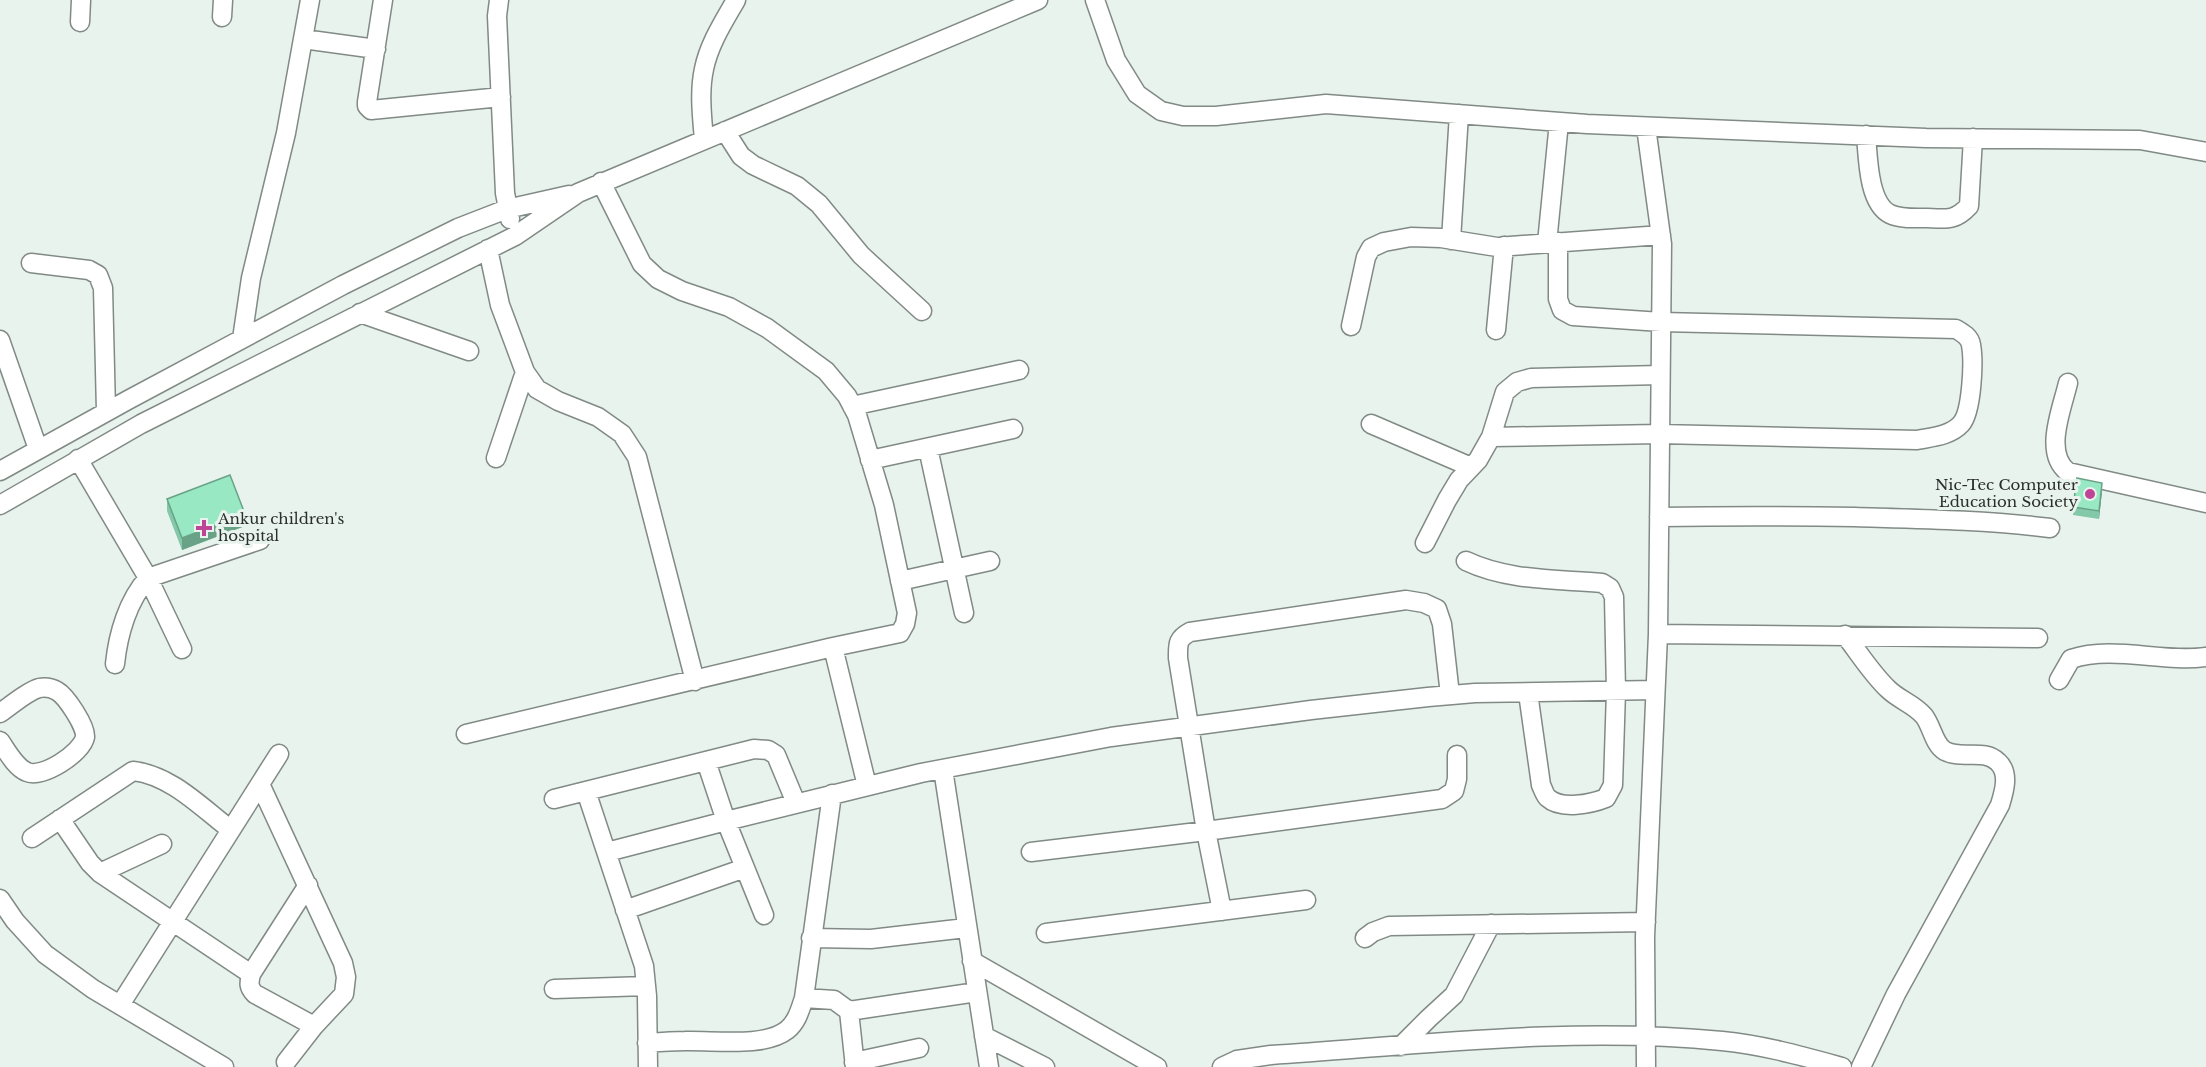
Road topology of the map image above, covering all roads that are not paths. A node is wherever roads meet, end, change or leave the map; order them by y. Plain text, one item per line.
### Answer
1 (81, 0) edge
2 (310, 0) edge
3 (383, 0) edge
4 (499, 0) edge
5 (736, 0) edge
6 (1038, 0) edge
7 (1095, 0) edge
8 (80, 22) dead end
9 (303, 39) junction
10 (376, 49) junction
11 (501, 97) junction
12 (1459, 114) junction
13 (1559, 122) junction
14 (1646, 127) junction
15 (725, 131) junction
16 (1866, 135) junction
17 (1974, 138) junction
18 (704, 140) junction
19 (2206, 152) edge
20 (602, 182) junction
21 (578, 193) junction
22 (507, 209) junction
23 (1661, 235) junction
24 (515, 236) junction
25 (1451, 240) junction
26 (1553, 243) junction
27 (1504, 246) junction
28 (488, 249) junction
29 (31, 263) dead end
30 (922, 311) dead end
31 (360, 313) junction
32 (1661, 322) junction
33 (1351, 326) dead end
34 (1496, 330) dead end
35 (242, 339) junction
36 (0, 340) edge
37 (469, 351) dead end
38 (1019, 369) dead end
39 (525, 372) junction
40 (1660, 375) junction
41 (2068, 383) dead end
42 (852, 406) junction
43 (106, 411) junction
44 (1371, 424) dead end
45 (1014, 429) dead end
46 (1659, 434) junction
47 (1491, 437) junction
48 (928, 448) junction
49 (38, 449) junction
50 (496, 458) dead end
51 (78, 459) junction
52 (870, 460) junction
53 (1471, 467) junction
54 (0, 471) edge
55 (2206, 503) edge
56 (0, 505) edge
57 (1659, 517) junction
58 (2050, 528) dead end
59 (260, 540) dead end
60 (1425, 543) dead end
61 (990, 561) dead end
62 (1466, 561) dead end
63 (956, 569) junction
64 (148, 578) junction
65 (900, 581) junction
66 (964, 613) dead end
67 (1658, 634) junction
68 (1845, 635) junction
69 (2037, 638) dead end
70 (832, 647) junction
71 (182, 649) dead end
72 (2206, 657) edge
73 (115, 664) dead end
74 (2059, 680) dead end
75 (695, 681) junction
76 (1656, 690) junction
77 (1616, 691) junction
78 (1528, 693) junction
79 (1450, 695) junction
80 (0, 712) edge
81 (1190, 727) junction
82 (466, 735) dead end
83 (0, 741) edge
84 (279, 754) dead end
85 (1457, 755) dead end
86 (706, 761) junction
87 (943, 769) junction
88 (260, 784) junction
89 (867, 786) junction
90 (586, 791) junction
91 (832, 794) junction
92 (554, 799) dead end
93 (796, 803) junction
94 (60, 819) junction
95 (726, 820) junction
96 (231, 830) junction
97 (1206, 831) junction
98 (32, 838) dead end
99 (162, 844) dead end
100 (607, 852) junction
101 (1031, 852) dead end
102 (745, 868) junction
103 (100, 873) junction
104 (308, 885) junction
105 (0, 899) edge
106 (1306, 900) dead end
107 (625, 910) junction
108 (1222, 911) junction
109 (764, 915) dead end
110 (1646, 922) junction
111 (172, 923) junction
112 (1491, 924) junction
113 (966, 928) junction
114 (1046, 933) dead end
115 (811, 938) junction
116 (1365, 938) dead end
117 (972, 961) junction
118 (251, 974) junction
119 (646, 986) junction
120 (554, 989) dead end
121 (976, 992) junction
122 (804, 998) junction
123 (120, 1005) junction
124 (849, 1011) junction
125 (314, 1026) junction
126 (1646, 1035) junction
127 (984, 1036) junction
128 (647, 1043) junction
129 (1401, 1046) junction
130 (919, 1048) dead end
131 (286, 1062) dead end
132 (854, 1064) edge
133 (224, 1067) edge
134 (648, 1067) edge
135 (989, 1067) edge
136 (1044, 1067) edge
137 (1157, 1067) edge
138 (1222, 1067) edge
139 (1646, 1067) edge
140 (1842, 1067) edge
141 (1861, 1067) edge

1 - 8 street
2 - 9 street
3 - 10 street
4 - 11 street
5 - 18 street
6 - 15 street
7 - 12 street
9 - 10 street
9 - 35 street
10 - 11 street
11 - 22 street
12 - 13 street
12 - 25 street
13 - 14 street
13 - 26 street
14 - 16 street
14 - 23 street
15 - 18 street
15 - 30 street
16 - 17 street
16 - 17 street
17 - 19 street
18 - 20 street
20 - 21 street
20 - 42 street
21 - 22 street
21 - 24 street
22 - 24 street
22 - 35 street
23 - 26 street
23 - 32 street
24 - 28 street
25 - 27 street
25 - 33 street
26 - 27 street
26 - 32 street
27 - 34 street
28 - 31 street
28 - 39 street
29 - 43 street
31 - 37 street
31 - 51 street
32 - 40 street
32 - 46 street
35 - 43 street
36 - 49 street
38 - 42 street
39 - 50 street
39 - 75 street
40 - 46 street
40 - 47 street
41 - 55 street
42 - 52 street
43 - 49 street
44 - 53 street
45 - 48 street
46 - 47 street
46 - 57 street
47 - 53 street
48 - 52 street
48 - 63 street
49 - 54 street
51 - 56 street
51 - 64 street
52 - 65 street
53 - 60 street
57 - 58 street
57 - 67 street
59 - 64 street
61 - 63 street
62 - 77 street
63 - 65 street
63 - 66 street
64 - 71 street
64 - 73 street
65 - 70 street
67 - 68 street
67 - 76 street
68 - 69 street
68 - 141 street
70 - 75 street
70 - 89 street
72 - 74 street
75 - 82 street
76 - 77 street
76 - 110 street
77 - 78 street
77 - 78 street
78 - 79 street
79 - 81 street
79 - 81 street
80 - 83 street
81 - 87 street
81 - 97 street
84 - 88 street
85 - 97 street
86 - 90 street
86 - 93 street
86 - 95 street
87 - 89 street
87 - 113 street
88 - 96 street
88 - 104 street
89 - 91 street
90 - 92 street
90 - 100 street
91 - 93 street
91 - 115 street
93 - 95 street
94 - 96 street
94 - 98 street
94 - 103 street
95 - 100 street
95 - 102 street
96 - 111 street
97 - 101 street
97 - 108 street
99 - 103 street
100 - 107 street
102 - 107 street
102 - 109 street
103 - 111 street
104 - 118 street
104 - 125 street
105 - 123 street
106 - 108 street
107 - 119 street
108 - 114 street
110 - 112 street
110 - 126 street
111 - 118 street
111 - 123 street
112 - 116 street
112 - 129 street
113 - 115 street
113 - 117 street
115 - 122 street
117 - 121 street
117 - 137 street
118 - 125 street
119 - 120 street
119 - 128 street
121 - 124 street
121 - 127 street
122 - 124 street
122 - 128 street
123 - 133 street
124 - 132 street
125 - 131 street
126 - 129 street
126 - 139 street
126 - 140 street
127 - 135 street
127 - 136 street
128 - 134 street
129 - 138 street
130 - 132 street

